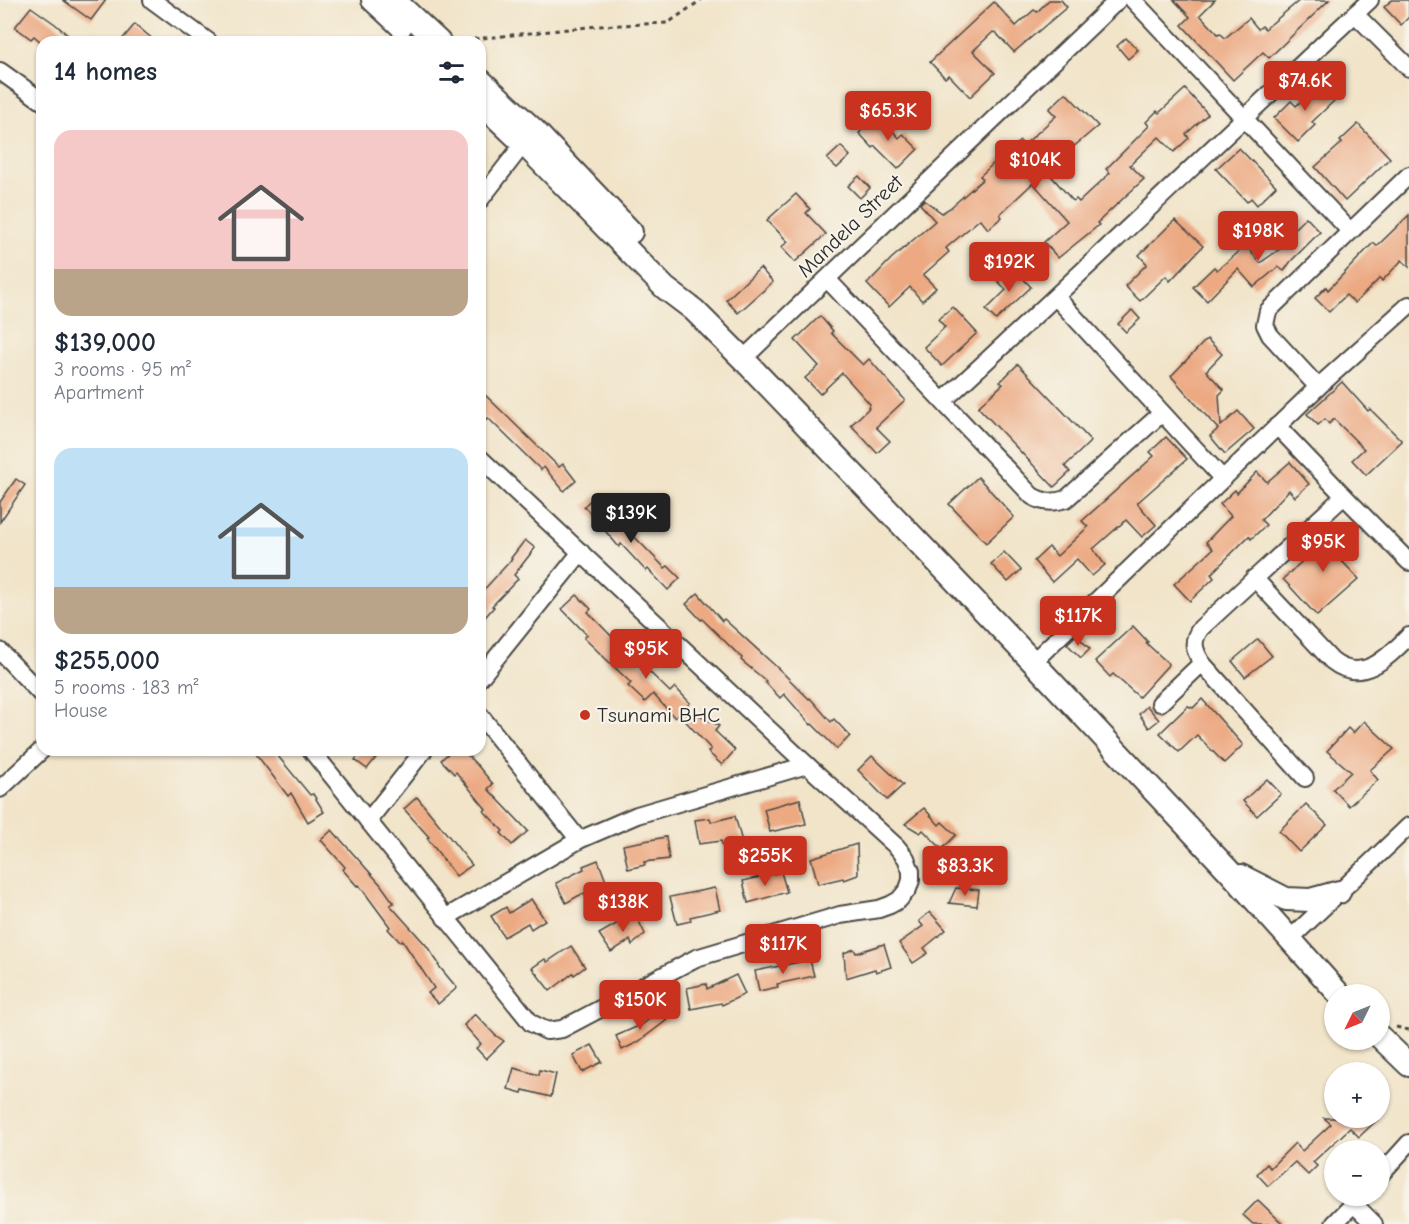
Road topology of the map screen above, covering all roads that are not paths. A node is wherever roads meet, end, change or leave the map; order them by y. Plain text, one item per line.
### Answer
1 (152, 0) edge
2 (373, 0) edge
3 (394, 0) edge
4 (1118, 0) edge
5 (1133, 0) edge
6 (1370, 0) edge
7 (1355, 14) junction
8 (201, 36) edge
9 (411, 36) edge
10 (433, 36) edge
11 (1409, 68) edge
12 (0, 71) edge
13 (486, 87) edge
14 (36, 97) edge
15 (486, 106) edge
16 (1242, 118) junction
17 (529, 137) junction
18 (1409, 175) edge
19 (486, 192) edge
20 (1350, 231) junction
21 (827, 279) junction
22 (1056, 297) junction
23 (1409, 305) edge
24 (742, 359) junction
25 (1318, 387) junction
26 (943, 401) junction
27 (1162, 413) junction
28 (1277, 426) junction
29 (486, 464) edge
30 (1222, 478) junction
31 (1344, 496) junction
32 (581, 552) junction
33 (1409, 562) edge
34 (1254, 578) junction
35 (1409, 636) edge
36 (0, 651) edge
37 (1033, 662) junction
38 (1202, 663) junction
39 (486, 671) edge
40 (36, 689) edge
41 (1160, 703) dead end
42 (486, 723) edge
43 (36, 756) edge
44 (316, 756) edge
45 (418, 756) edge
46 (807, 765) junction
47 (1305, 778) dead end
48 (0, 789) edge
49 (368, 821) junction
50 (1409, 826) edge
51 (579, 840) junction
52 (1229, 871) junction
53 (1339, 892) junction
54 (445, 918) junction
55 (1290, 939) junction
56 (1330, 984) edge
57 (1390, 1046) edge
58 (1409, 1065) edge
59 (1409, 1143) edge
60 (1390, 1164) edge
61 (1351, 1206) edge
62 (1362, 1206) edge
63 (1334, 1224) edge
64 (1374, 1224) edge

1 - 8 street
2 - 9 main road
3 - 10 main road
4 - 21 street, Mandela Street
5 - 16 street
6 - 7 street
7 - 11 street
7 - 16 street
12 - 14 street
13 - 17 main road
15 - 17 main road
16 - 20 street
16 - 22 street
17 - 19 street
17 - 24 main road
18 - 20 street
20 - 25 street
21 - 24 street, Mandela Street
21 - 26 street
22 - 26 street
22 - 27 street
23 - 25 street
24 - 37 main road
25 - 28 street
26 - 27 street
27 - 30 street
28 - 30 street
28 - 31 street
29 - 32 street
30 - 37 street
31 - 33 street
31 - 34 street
32 - 39 street
32 - 46 street
34 - 35 street
34 - 38 street
36 - 40 street
37 - 52 main road
38 - 41 street
38 - 47 street
42 - 51 street
43 - 48 street
44 - 49 street
45 - 49 street
46 - 51 street
46 - 54 street
49 - 54 street
50 - 53 street
51 - 54 street
52 - 53 main road
52 - 55 main road
53 - 55 street
55 - 56 main road
57 - 58 main road
59 - 60 street
61 - 63 street
62 - 64 street

